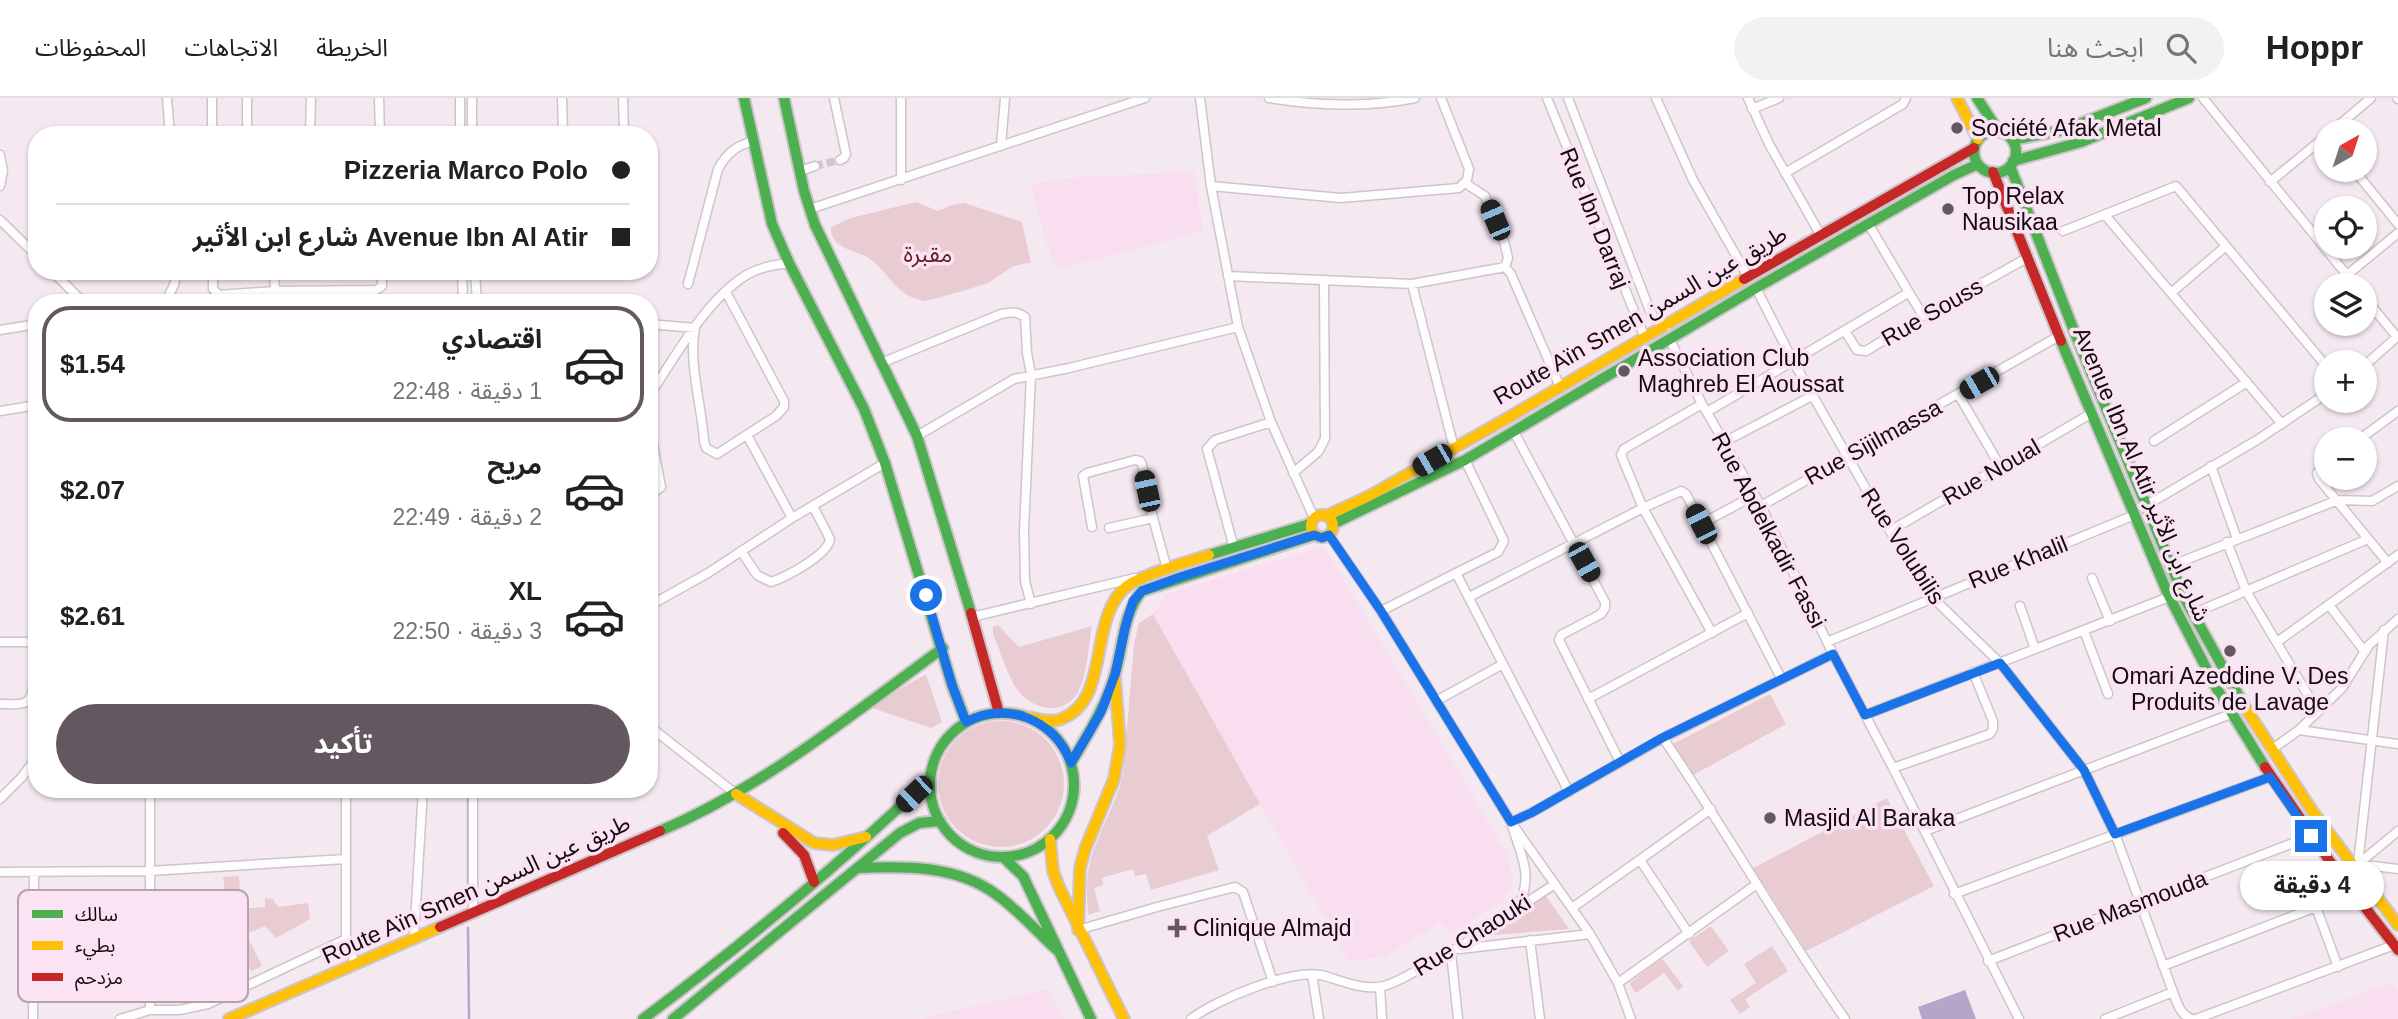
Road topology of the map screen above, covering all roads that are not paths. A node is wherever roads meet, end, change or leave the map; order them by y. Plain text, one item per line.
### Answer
1 (167, 98) edge
2 (212, 98) edge
3 (247, 98) edge
4 (311, 98) edge
5 (379, 98) edge
6 (460, 98) edge
7 (472, 98) edge
8 (562, 98) edge
9 (623, 98) edge
10 (744, 98) edge
11 (784, 98) edge
12 (835, 98) edge
13 (901, 98) edge
14 (1004, 98) edge
15 (1145, 98) edge
16 (1200, 98) edge
17 (1269, 98) edge
18 (1415, 98) edge
19 (1441, 98) edge
20 (1547, 98) edge
21 (1656, 98) edge
22 (1748, 98) edge
23 (1779, 98) edge
24 (1906, 98) edge
25 (1957, 98) edge
26 (1977, 98) edge
27 (2146, 98) edge
28 (2189, 98) edge
29 (2203, 98) edge
30 (2371, 98) edge
31 (1568, 100) edge
32 (1752, 108) junction
33 (1552, 109) junction
34 (2346, 119) edge
35 (169, 126) edge
36 (212, 126) edge
37 (248, 126) edge
38 (310, 126) edge
39 (380, 126) edge
40 (460, 126) edge
41 (472, 126) edge
42 (563, 126) edge
43 (624, 126) edge
44 (1999, 132) junction
45 (2012, 140) junction
46 (753, 141) junction
47 (1976, 144) junction
48 (1000, 146) junction
49 (2314, 146) edge
50 (0, 155) edge
51 (840, 160) dead end
52 (2011, 163) junction
53 (1978, 164) junction
54 (815, 166) tunnel mouth
55 (800, 171) junction
56 (1993, 172) junction
57 (1785, 173) junction
58 (901, 180) junction
59 (2270, 182) junction
60 (2364, 182) edge
61 (1465, 183) junction
62 (0, 186) edge
63 (1211, 186) junction
64 (810, 209) junction
65 (2105, 215) junction
66 (0, 220) edge
67 (2398, 224) edge
68 (1869, 225) junction
69 (2063, 231) dead end
70 (2398, 233) edge
71 (1820, 234) junction
72 (2226, 246) junction
73 (28, 247) edge
74 (1629, 257) junction
75 (2027, 258) junction
76 (789, 263) junction
77 (1613, 263) junction
78 (1503, 267) junction
79 (2345, 273) edge
80 (2349, 273) edge
81 (1747, 275) junction
82 (1228, 276) junction
83 (61, 280) edge
84 (274, 280) edge
85 (382, 280) edge
86 (1324, 282) junction
87 (688, 284) dead end
88 (1412, 284) junction
89 (1756, 288) junction
90 (275, 292) junction
91 (726, 292) junction
92 (1908, 293) junction
93 (2171, 293) junction
94 (75, 294) edge
95 (216, 294) edge
96 (2377, 312) edge
97 (1923, 316) junction
98 (28, 325) edge
99 (658, 325) edge
100 (1667, 326) junction
101 (1238, 327) junction
102 (695, 328) junction
103 (0, 330) edge
104 (1845, 331) junction
105 (2059, 337) junction
106 (2398, 337) edge
107 (1645, 338) junction
108 (1670, 340) junction
109 (2314, 352) edge
110 (2377, 355) edge
111 (1793, 361) junction
112 (881, 363) junction
113 (1031, 374) junction
114 (2246, 382) junction
115 (658, 383) edge
116 (1560, 387) junction
117 (1958, 394) junction
118 (1812, 396) junction
119 (2314, 402) edge
120 (28, 406) edge
121 (1705, 408) junction
122 (0, 411) edge
123 (2398, 411) edge
124 (2092, 413) junction
125 (1270, 422) junction
126 (2282, 424) junction
127 (2376, 427) edge
128 (1514, 432) junction
129 (747, 435) junction
130 (917, 436) junction
131 (2154, 441) dead end
132 (1724, 442) junction
133 (1454, 448) junction
134 (1847, 456) junction
135 (1465, 460) junction
136 (886, 463) junction
137 (2000, 466) junction
138 (2210, 466) junction
139 (658, 471) edge
140 (1293, 473) junction
141 (2398, 486) edge
142 (658, 489) edge
143 (2330, 490) edge
144 (1755, 495) junction
145 (2338, 500) junction
146 (2147, 505) junction
147 (813, 506) junction
148 (1761, 506) junction
149 (1643, 508) junction
150 (2132, 516) junction
151 (792, 518) junction
152 (1153, 518) junction
153 (1701, 524) junction
154 (1321, 525) junction
155 (1092, 527) dead end
156 (1109, 528) dead end
157 (1890, 531) junction
158 (2237, 538) junction
159 (2368, 539) junction
160 (2227, 542) junction
161 (1574, 543) junction
162 (1234, 548) junction
163 (741, 551) junction
164 (2398, 555) edge
165 (2388, 563) junction
166 (2170, 566) junction
167 (1167, 569) junction
168 (1155, 573) junction
169 (1456, 573) junction
170 (2092, 578) dead end
171 (2246, 591) junction
172 (1469, 597) junction
173 (2169, 597) junction
174 (1933, 598) junction
175 (658, 601) edge
176 (1031, 604) junction
177 (2329, 605) junction
178 (2020, 606) dead end
179 (1381, 611) junction
180 (1748, 613) junction
181 (2192, 614) junction
182 (972, 617) junction
183 (2109, 621) junction
184 (2391, 625) edge
185 (2084, 631) junction
186 (1712, 633) junction
187 (2398, 633) edge
188 (0, 642) edge
189 (28, 642) edge
190 (1827, 642) junction
191 (2277, 642) junction
192 (943, 648) junction
193 (2035, 649) junction
194 (2365, 652) junction
195 (1833, 654) junction
196 (2000, 663) junction
197 (1503, 664) junction
198 (1973, 672) junction
199 (1115, 675) junction
200 (1781, 678) junction
201 (2108, 694) dead end
202 (1588, 699) junction
203 (28, 700) edge
204 (1436, 701) junction
205 (0, 704) edge
206 (2318, 712) junction
207 (999, 713) junction
208 (1865, 715) junction
209 (2231, 715) junction
210 (1026, 717) junction
211 (966, 722) junction
212 (2299, 730) junction
213 (658, 733) edge
214 (1662, 738) junction
215 (2372, 740) junction
216 (2398, 744) edge
217 (2271, 750) junction
218 (1620, 762) junction
219 (1071, 763) junction
220 (1893, 768) junction
221 (28, 769) edge
222 (2084, 770) junction
223 (2270, 777) junction
224 (930, 778) junction
225 (1569, 792) junction
226 (736, 794) junction
227 (150, 798) edge
228 (346, 798) edge
229 (422, 798) edge
230 (473, 798) edge
231 (0, 799) edge
232 (1711, 809) junction
233 (940, 821) junction
234 (1511, 822) junction
235 (1925, 831) junction
236 (2398, 831) edge
237 (2115, 834) junction
238 (870, 836) junction
239 (2311, 836) junction
240 (1050, 839) junction
241 (1003, 857) junction
242 (346, 859) junction
243 (1640, 860) junction
244 (2356, 866) junction
245 (857, 868) junction
246 (2398, 869) edge
247 (149, 871) junction
248 (0, 872) edge
249 (34, 872) junction
250 (814, 882) junction
251 (1555, 884) junction
252 (1757, 884) junction
253 (34, 890) edge
254 (149, 890) edge
255 (1954, 894) junction
256 (2140, 901) junction
257 (1518, 908) junction
258 (1572, 908) junction
259 (473, 912) junction
260 (2398, 925) edge
261 (1079, 930) junction
262 (1590, 934) junction
263 (1689, 934) junction
264 (414, 938) junction
265 (346, 939) junction
266 (1530, 940) junction
267 (2396, 948) edge
268 (1057, 950) junction
269 (1454, 951) junction
270 (1988, 961) junction
271 (355, 964) junction
272 (2163, 965) junction
273 (2337, 967) junction
274 (1312, 974) junction
275 (1273, 982) junction
276 (1618, 984) junction
277 (248, 985) edge
278 (1380, 987) junction
279 (2173, 992) junction
280 (150, 1002) edge
281 (212, 1002) edge
282 (150, 1010) junction
283 (120, 1019) edge
284 (229, 1019) edge
285 (643, 1019) edge
286 (673, 1019) edge
287 (1091, 1019) edge
288 (1124, 1019) edge
289 (1191, 1019) edge
290 (1319, 1019) edge
291 (1382, 1019) edge
292 (1458, 1019) edge
293 (1540, 1019) edge
294 (1631, 1019) edge
295 (1845, 1019) edge
296 (2019, 1019) edge
297 (2105, 1019) edge
298 (2194, 1019) edge

1 - 35 street
2 - 36 street
3 - 37 street
4 - 38 street
5 - 39 street
6 - 40 street
7 - 41 street
8 - 42 street
9 - 43 street
10 - 46 main road
11 - 55 main road
12 - 51 street
13 - 58 street
14 - 48 street
15 - 48 street
16 - 63 street
17 - 18 street
19 - 61 street
20 - 33 street, Rue Ibn Darraj
21 - 81 street
22 - 32 street
23 - 32 street
24 - 57 street
25 - 47 main road
26 - 44 main road
27 - 45 main road
28 - 52 main road
29 - 59 street
30 - 34 street
31 - 33 street
31 - 74 street, Rue Ibn Darraj
32 - 57 street
33 - 77 street, Rue Ibn Darraj
44 - 45 main road
44 - 47 main road
45 - 52 main road
46 - 76 main road
46 - 87 street
47 - 53 main road
47 - 71 main road, Route Aïn Smen طريق عين السمن
48 - 58 street
49 - 59 street
50 - 62 street
52 - 56 main road
52 - 146 main road, Avenue Ibn Al Atir شارع ابن الأثير
53 - 56 main road
53 - 68 main road, Route Aïn Smen طريق عين السمن
54 - 55 street
55 - 64 main road
56 - 75 main road, Avenue Ibn Al Atir شارع ابن الأثير
57 - 71 street
58 - 64 street
59 - 79 street
60 - 67 street
61 - 63 street
61 - 78 street
63 - 82 street
64 - 112 main road
65 - 69 street
65 - 72 street
65 - 93 street
66 - 73 street
68 - 89 main road, Route Aïn Smen طريق عين السمن
68 - 92 street
70 - 80 street
71 - 81 main road, Route Aïn Smen طريق عين السمن
72 - 93 street
72 - 109 street
74 - 77 street
74 - 100 street, Rue Ibn Darraj
75 - 97 street, Rue Souss
75 - 105 main road, Avenue Ibn Al Atir شارع ابن الأثير
76 - 91 street
76 - 136 main road
77 - 107 street, Rue Ibn Darraj
78 - 88 street
78 - 116 street
81 - 100 main road, Route Aïn Smen طريق عين السمن
82 - 86 street
82 - 101 street
83 - 94 street
84 - 90 street
85 - 90 street
86 - 88 street
86 - 140 street
88 - 133 street
89 - 108 main road, Route Aïn Smen طريق عين السمن
89 - 111 street, Rue Volubilis
90 - 95 street
91 - 102 street
91 - 129 street
92 - 97 street
92 - 104 street, Rue Souss
93 - 114 street
96 - 106 street
97 - 104 street, Rue Souss
98 - 103 street
99 - 102 street
100 - 107 main road, Route Aïn Smen طريق عين السمن
101 - 113 street
101 - 125 street
102 - 115 street
102 - 129 street
104 - 111 street, Rue Souss
105 - 117 street, Rue Sijilmassa
105 - 124 main road, Avenue Ibn Al Atir شارع ابن الأثير
106 - 110 street
107 - 116 main road, Route Aïn Smen طريق عين السمن
108 - 121 street, Rue Abdelkadir Fassi
108 - 128 main road, Route Aïn Smen طريق عين السمن
111 - 118 street, Rue Volubilis
111 - 121 street, Rue Souss
112 - 113 street
112 - 130 main road
113 - 130 street
113 - 176 street
114 - 126 street
114 - 131 street
116 - 133 main road, Route Aïn Smen طريق عين السمن
117 - 134 street, Rue Sijilmassa
117 - 137 street
118 - 132 street
118 - 134 street, Rue Volubilis
119 - 126 street
120 - 122 street
121 - 132 street, Rue Abdelkadir Fassi
121 - 149 street, Rue Souss
123 - 127 street
124 - 137 street, Rue Noual
124 - 150 main road, Avenue Ibn Al Atir شارع ابن الأثير
125 - 140 street
125 - 162 street
126 - 138 street
128 - 135 main road, Route Aïn Smen طريق عين السمن
128 - 161 street
129 - 151 street
130 - 182 main road
132 - 144 street, Rue Abdelkadir Fassi
133 - 154 main road, Route Aïn Smen طريق عين السمن
134 - 148 street, Rue Sijilmassa
134 - 157 street, Rue Volubilis
135 - 154 main road, Route Aïn Smen طريق عين السمن
135 - 169 street
136 - 147 street
136 - 192 main road
137 - 157 street, Rue Noual
138 - 146 street
138 - 158 street
139 - 142 street
140 - 154 street
141 - 145 street
143 - 145 street
144 - 148 street, Rue Abdelkadir Fassi
144 - 153 street
145 - 158 street
145 - 159 street
146 - 166 main road, Avenue Ibn Al Atir شارع ابن الأثير
147 - 151 street
147 - 163 street
148 - 190 street, Rue Abdelkadir Fassi
149 - 153 street
149 - 161 street
149 - 186 street
150 - 173 main road, Avenue Ibn Al Atir شارع ابن الأثير
150 - 174 street, Rue Khalil
151 - 163 street
152 - 155 street
152 - 156 street
152 - 167 street
153 - 180 street
154 - 162 main road
154 - 179 street
154 - 199 main road
157 - 174 street, Rue Volubilis
158 - 160 street
159 - 165 street
159 - 171 street
160 - 166 street
160 - 171 street
161 - 172 street
161 - 202 street
162 - 167 main road
163 - 175 street
164 - 165 street
165 - 177 street
166 - 181 main road, Avenue Ibn Al Atir شارع ابن الأثير
167 - 168 main road
168 - 176 street
168 - 210 main road
169 - 172 street
169 - 179 street
170 - 183 street
171 - 181 street
171 - 191 street
172 - 197 street
173 - 183 street
173 - 209 main road, Avenue Ibn Al Atir شارع ابن الأثير
174 - 190 street, Rue Khalil
174 - 196 street, Rue Volubilis
176 - 182 street
177 - 191 street
177 - 194 street
178 - 193 street
179 - 204 street
180 - 186 street
180 - 200 street
181 - 217 main road, Avenue Ibn Al Atir شارع ابن الأثير
182 - 207 main road
183 - 185 street
184 - 187 street
184 - 194 street
184 - 215 street
185 - 193 street
185 - 201 street
186 - 202 street
188 - 189 street
190 - 195 street, Rue Abdelkadir Fassi
191 - 206 street
192 - 211 main road
192 - 226 main road, Route Aïn Smen طريق عين السمن
193 - 196 street
194 - 206 street
195 - 200 street
195 - 208 street, Rue Abdelkadir Fassi
196 - 198 street
196 - 222 street, Rue Volubilis
197 - 204 street
197 - 225 street
198 - 208 street
198 - 220 street
199 - 219 main road
199 - 261 main road
200 - 214 street
202 - 218 street
203 - 205 street
204 - 234 street
206 - 212 street
207 - 210 main road
207 - 211 main road
208 - 220 street, Rue Abdelkadir Fassi
209 - 222 street
209 - 223 main road, Avenue Ibn Al Atir شارع ابن الأثير
210 - 219 main road
211 - 224 main road
212 - 215 street
212 - 217 street
213 - 226 street
214 - 218 street
214 - 232 street
215 - 216 street
215 - 244 street
217 - 244 main road, Avenue Ibn Al Atir شارع ابن الأثير
218 - 225 street
219 - 240 main road
220 - 235 street, Rue Abdelkadir Fassi
221 - 231 street
222 - 235 street
222 - 237 street, Rue Volubilis
223 - 237 street
223 - 239 main road, Avenue Ibn Al Atir شارع ابن الأثير
224 - 233 main road
224 - 238 main road
225 - 234 street
226 - 238 main road
226 - 250 main road
226 - 259 main road, Route Aïn Smen طريق عين السمن
227 - 247 street
228 - 242 street
229 - 264 street
230 - 259 street
232 - 243 street
232 - 252 street
233 - 241 main road
233 - 245 main road
234 - 251 street
234 - 257 street
235 - 255 street, Rue Abdelkadir Fassi
236 - 244 street
237 - 255 street
237 - 256 street, Rue Volubilis
238 - 250 main road
239 - 256 street, Rue Masmouda
239 - 267 main road, Avenue Ibn Al Atir شارع ابن الأثير
240 - 241 main road
240 - 261 main road
241 - 268 main road
242 - 247 street
242 - 265 street
243 - 258 street
243 - 263 street
244 - 246 street
244 - 260 main road, Avenue Ibn Al Atir شارع ابن الأثير
245 - 268 main road
245 - 286 main road
247 - 249 street
247 - 254 street
248 - 249 street
249 - 253 street
250 - 285 main road
251 - 257 street, Rue Chaouki
251 - 258 street
252 - 263 street
252 - 295 street
255 - 270 street, Rue Abdelkadir Fassi
256 - 270 street, Rue Masmouda
256 - 272 street, Rue Volubilis
257 - 269 street, Rue Chaouki
258 - 262 street
259 - 264 main road, Route Aïn Smen طريق عين السمن
261 - 275 street
261 - 288 main road
262 - 266 street
262 - 276 street
263 - 276 street
264 - 271 main road, Route Aïn Smen طريق عين السمن
265 - 271 street
265 - 277 street
266 - 269 street
266 - 293 street
267 - 273 street
268 - 287 main road
269 - 278 street, Rue Chaouki
269 - 292 street
270 - 296 street, Rue Abdelkadir Fassi
271 - 284 main road, Route Aïn Smen طريق عين السمن
272 - 273 street
272 - 279 street, Rue Volubilis
273 - 298 street
274 - 275 street
274 - 278 street
274 - 290 street
275 - 289 street
276 - 294 street
278 - 291 street
279 - 297 street
279 - 298 street, Rue Volubilis
280 - 282 street
281 - 282 street
282 - 283 street

